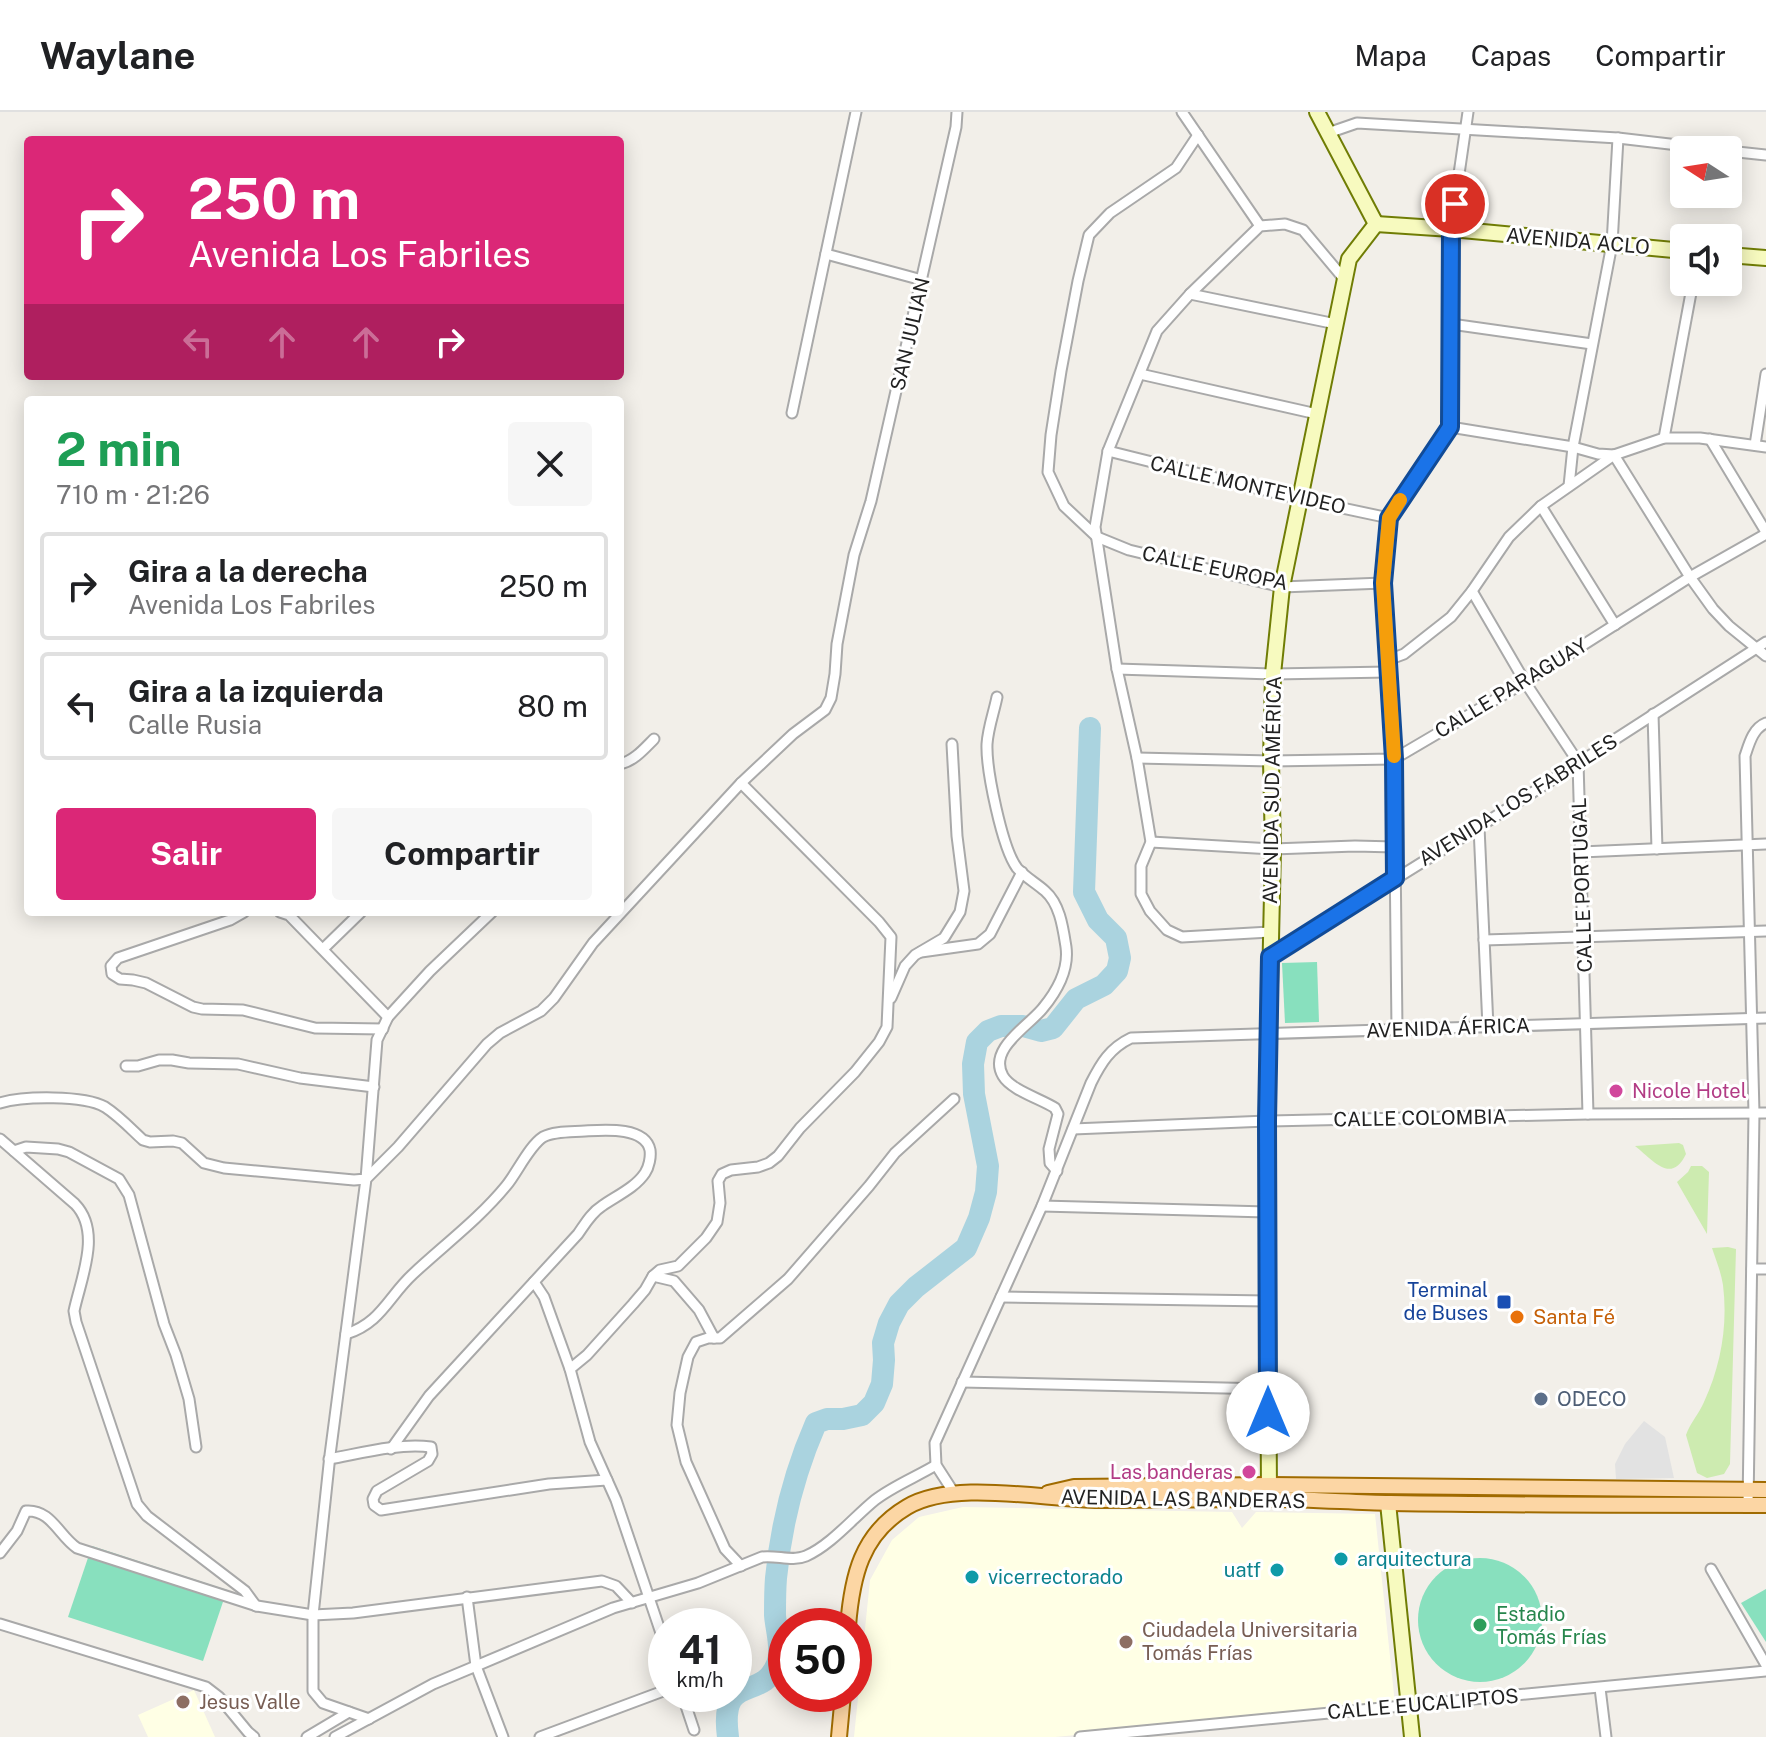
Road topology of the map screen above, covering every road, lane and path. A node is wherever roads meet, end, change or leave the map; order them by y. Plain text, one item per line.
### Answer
1 (856, 112) edge
2 (957, 112) edge
3 (1182, 112) edge
4 (1317, 112) edge
5 (1468, 112) edge
6 (1465, 130) junction
7 (1328, 133) junction
8 (1198, 135) junction
9 (1618, 138) junction
10 (1670, 144) edge
11 (1742, 152) edge
12 (1766, 155) edge
13 (1376, 224) junction
14 (1260, 226) junction
15 (1451, 229) junction
16 (1612, 244) junction
17 (1670, 250) edge
18 (826, 254) junction
19 (1742, 256) edge
20 (1766, 258) edge
21 (922, 280) junction
22 (1345, 280) junction
23 (1190, 294) junction
24 (1690, 296) edge
25 (1336, 324) junction
26 (1451, 324) junction
27 (1592, 344) junction
28 (1140, 374) junction
29 (1766, 374) edge
30 (792, 413) dead end
31 (1317, 414) junction
32 (1450, 427) junction
33 (1664, 438) junction
34 (1710, 439) junction
35 (1755, 445) junction
36 (1573, 447) junction
37 (1766, 447) edge
38 (1108, 451) junction
39 (1614, 455) junction
40 (1569, 486) junction
41 (1300, 499) junction
42 (1541, 506) junction
43 (1389, 518) junction
44 (1766, 533) edge
45 (1097, 537) junction
46 (1690, 577) junction
47 (1383, 583) junction
48 (1282, 587) junction
49 (1472, 591) junction
50 (1615, 625) junction
51 (1762, 645) edge
52 (1766, 656) edge
53 (1388, 660) junction
54 (1117, 669) junction
55 (1389, 672) junction
56 (1273, 674) junction
57 (1525, 682) junction
58 (997, 697) dead end
59 (1653, 714) junction
60 (1766, 723) edge
61 (654, 739) dead end
62 (952, 744) dead end
63 (1137, 758) junction
64 (1394, 759) junction
65 (1271, 761) junction
66 (1578, 762) junction
67 (624, 763) edge
68 (741, 783) junction
69 (1479, 827) junction
70 (1151, 842) junction
71 (1747, 844) junction
72 (1766, 844) edge
73 (1395, 847) junction
74 (1273, 849) junction
75 (1657, 849) junction
76 (1581, 852) junction
77 (1022, 872) junction
78 (1395, 878) junction
79 (624, 909) edge
80 (237, 916) edge
81 (290, 916) edge
82 (357, 916) edge
83 (488, 916) edge
84 (618, 916) edge
85 (1750, 931) junction
86 (1766, 931) edge
87 (1270, 932) junction
88 (1584, 937) junction
89 (1484, 940) junction
90 (323, 949) junction
91 (918, 953) junction
92 (1270, 957) junction
93 (888, 1005) junction
94 (388, 1017) junction
95 (1766, 1018) edge
96 (1752, 1019) junction
97 (1586, 1024) junction
98 (1488, 1027) junction
99 (383, 1029) junction
100 (1397, 1030) junction
101 (1269, 1034) junction
102 (126, 1066) dead end
103 (374, 1087) junction
104 (954, 1099) dead end
105 (0, 1103) edge
106 (1754, 1113) junction
107 (1766, 1113) edge
108 (1588, 1114) junction
109 (1267, 1121) junction
110 (1073, 1129) junction
111 (0, 1139) edge
112 (14, 1151) junction
113 (1057, 1171) junction
114 (366, 1179) junction
115 (1042, 1206) junction
116 (1267, 1212) junction
117 (1752, 1269) junction
118 (1766, 1269) edge
119 (653, 1276) junction
120 (534, 1282) junction
121 (1001, 1297) junction
122 (1268, 1301) junction
123 (346, 1334) junction
124 (714, 1338) junction
125 (570, 1369) junction
126 (962, 1382) junction
127 (1268, 1389) junction
128 (196, 1447) dead end
129 (391, 1449) junction
130 (329, 1459) junction
131 (936, 1465) junction
132 (607, 1480) junction
133 (1766, 1490) edge
134 (1269, 1492) junction
135 (954, 1493) junction
136 (1748, 1498) junction
137 (1388, 1503) junction
138 (1766, 1505) edge
139 (0, 1553) edge
140 (741, 1566) junction
141 (1711, 1569) dead end
142 (467, 1597) junction
143 (649, 1598) junction
144 (632, 1603) junction
145 (257, 1606) junction
146 (652, 1608) edge
147 (849, 1608) edge
148 (313, 1615) junction
149 (0, 1624) edge
150 (476, 1666) junction
151 (1766, 1668) edge
152 (1600, 1688) junction
153 (648, 1697) edge
154 (1408, 1705) junction
155 (349, 1712) junction
156 (688, 1712) edge
157 (841, 1712) edge
158 (369, 1719) junction
159 (1215, 1725) junction
160 (694, 1730) dead end
161 (254, 1737) edge
162 (307, 1737) edge
163 (335, 1737) edge
164 (503, 1737) edge
165 (540, 1737) edge
166 (839, 1737) edge
167 (1080, 1737) edge
168 (1216, 1737) edge
169 (1412, 1737) edge
170 (1606, 1737) edge

1 - 18 street
2 - 21 street, SAN JULIAN
3 - 8 street
4 - 7 main road
5 - 6 street
6 - 7 street
6 - 9 street
6 - 15 street
7 - 13 main road
8 - 14 street
8 - 45 street
9 - 10 street
9 - 16 street
11 - 12 street
13 - 15 main road, AVENIDA ACLO
13 - 22 main road, AVENIDA SUD AMÉRICA
14 - 22 street
14 - 23 street
15 - 16 main road, AVENIDA ACLO
15 - 26 street
16 - 17 main road, AVENIDA ACLO
16 - 27 street
18 - 21 street
18 - 30 street
19 - 20 main road
21 - 68 street, SAN JULIAN
22 - 25 main road, AVENIDA SUD AMÉRICA
23 - 25 street
23 - 28 street
24 - 33 street
25 - 31 main road, AVENIDA SUD AMÉRICA
26 - 27 street
26 - 32 street
27 - 36 street
28 - 31 street
28 - 38 street
29 - 35 street
31 - 41 main road, AVENIDA SUD AMÉRICA
32 - 36 street
32 - 43 street
33 - 34 street
33 - 39 street
34 - 35 street
34 - 44 street
35 - 37 street
36 - 39 street
36 - 40 street
38 - 41 street, CALLE MONTEVIDEO
38 - 45 street
39 - 40 street
39 - 46 street
40 - 42 street
41 - 43 street, CALLE MONTEVIDEO
41 - 48 main road, AVENIDA SUD AMÉRICA
42 - 49 street
42 - 50 street
43 - 47 street
44 - 46 street, CALLE PARAGUAY
45 - 48 street, CALLE EUROPA
45 - 54 street
46 - 50 street, CALLE PARAGUAY
46 - 51 street
47 - 48 street, CALLE EUROPA
47 - 53 street
48 - 56 main road, AVENIDA SUD AMÉRICA
49 - 53 street
49 - 57 street
50 - 57 street, CALLE PARAGUAY
51 - 52 street
51 - 59 street, AVENIDA LOS FABRILES
53 - 55 street
54 - 56 street
54 - 63 street
55 - 56 street
55 - 64 street
56 - 65 main road, AVENIDA SUD AMÉRICA
57 - 64 street, CALLE PARAGUAY
57 - 66 street
58 - 77 street
59 - 66 street, AVENIDA LOS FABRILES
59 - 75 street
60 - 71 street
61 - 67 street
62 - 91 street
63 - 65 street, CALLE PARAGUAY
63 - 70 street
64 - 65 street, CALLE PARAGUAY
64 - 73 street
65 - 74 main road, AVENIDA SUD AMÉRICA
66 - 69 street, AVENIDA LOS FABRILES
66 - 76 street, CALLE PORTUGAL
68 - 79 street, SAN JULIAN
68 - 93 street
69 - 78 street, AVENIDA LOS FABRILES
69 - 89 street
70 - 74 street
70 - 87 street
71 - 72 street
71 - 75 street
71 - 85 street
73 - 74 street
73 - 78 street
74 - 87 main road, AVENIDA SUD AMÉRICA
75 - 76 street
76 - 88 street, CALLE PORTUGAL
77 - 91 street
77 - 113 street
78 - 92 street, AVENIDA LOS FABRILES
78 - 100 street
80 - 99 street
81 - 90 street
82 - 90 street
83 - 94 street
84 - 114 street, SAN JULIAN
85 - 86 street
85 - 88 street
85 - 96 street
87 - 92 main road, AVENIDA SUD AMÉRICA
88 - 89 street
88 - 97 street, CALLE PORTUGAL
89 - 98 street
90 - 94 street
91 - 93 street
92 - 101 main road, AVENIDA SUD AMÉRICA
93 - 119 street
94 - 99 street
95 - 96 street, AVENIDA ÁFRICA
96 - 97 street, AVENIDA ÁFRICA
96 - 106 street
97 - 98 street, AVENIDA ÁFRICA
97 - 108 street, CALLE PORTUGAL
98 - 100 street, AVENIDA ÁFRICA
99 - 103 street
100 - 101 street, AVENIDA ÁFRICA
101 - 109 main road, AVENIDA SUD AMÉRICA
101 - 110 street, AVENIDA ÁFRICA
102 - 103 street
103 - 114 street
104 - 124 street
105 - 114 street
106 - 107 street, CALLE COLOMBIA
106 - 108 street, CALLE COLOMBIA
106 - 117 street
108 - 109 street, CALLE COLOMBIA
109 - 110 street, CALLE COLOMBIA
109 - 116 main road, AVENIDA SUD AMÉRICA
110 - 113 street
111 - 112 street
112 - 128 street
112 - 145 street
113 - 115 street
114 - 123 street
115 - 116 street
115 - 121 street
116 - 122 main road, AVENIDA SUD AMÉRICA
117 - 118 street
117 - 136 street
119 - 124 street
119 - 125 street
120 - 123 street
120 - 125 street
120 - 129 street
121 - 122 street
121 - 126 street
122 - 127 main road, AVENIDA SUD AMÉRICA
123 - 130 street
124 - 140 street
125 - 132 street
126 - 127 street
126 - 131 street
127 - 134 main road, AVENIDA SUD AMÉRICA
129 - 130 street
129 - 132 street
130 - 148 street
131 - 135 street
131 - 140 street
132 - 143 street
133 - 136 main road, AVENIDA LAS BANDERAS
134 - 135 main road, AVENIDA LAS BANDERAS
134 - 136 main road, AVENIDA LAS BANDERAS
134 - 137 main road, AVENIDA LAS BANDERAS
135 - 147 main road, AVENIDA LAS BANDERAS
136 - 137 main road, AVENIDA LAS BANDERAS
136 - 138 main road, AVENIDA LAS BANDERAS
137 - 154 main road
139 - 145 street
140 - 143 street
141 - 151 street
142 - 144 street
142 - 148 street
142 - 150 street
143 - 144 street
143 - 146 street
144 - 150 street
145 - 148 street
148 - 155 street
149 - 161 street
150 - 158 street
150 - 164 street
151 - 152 street, CALLE EUCALIPTOS
152 - 154 street, CALLE EUCALIPTOS
152 - 170 street
153 - 165 street
154 - 159 street, CALLE EUCALIPTOS
154 - 169 main road
155 - 158 street
155 - 162 street
156 - 160 street
157 - 166 main road
158 - 163 street
159 - 167 street, CALLE EUCALIPTOS
159 - 168 street

